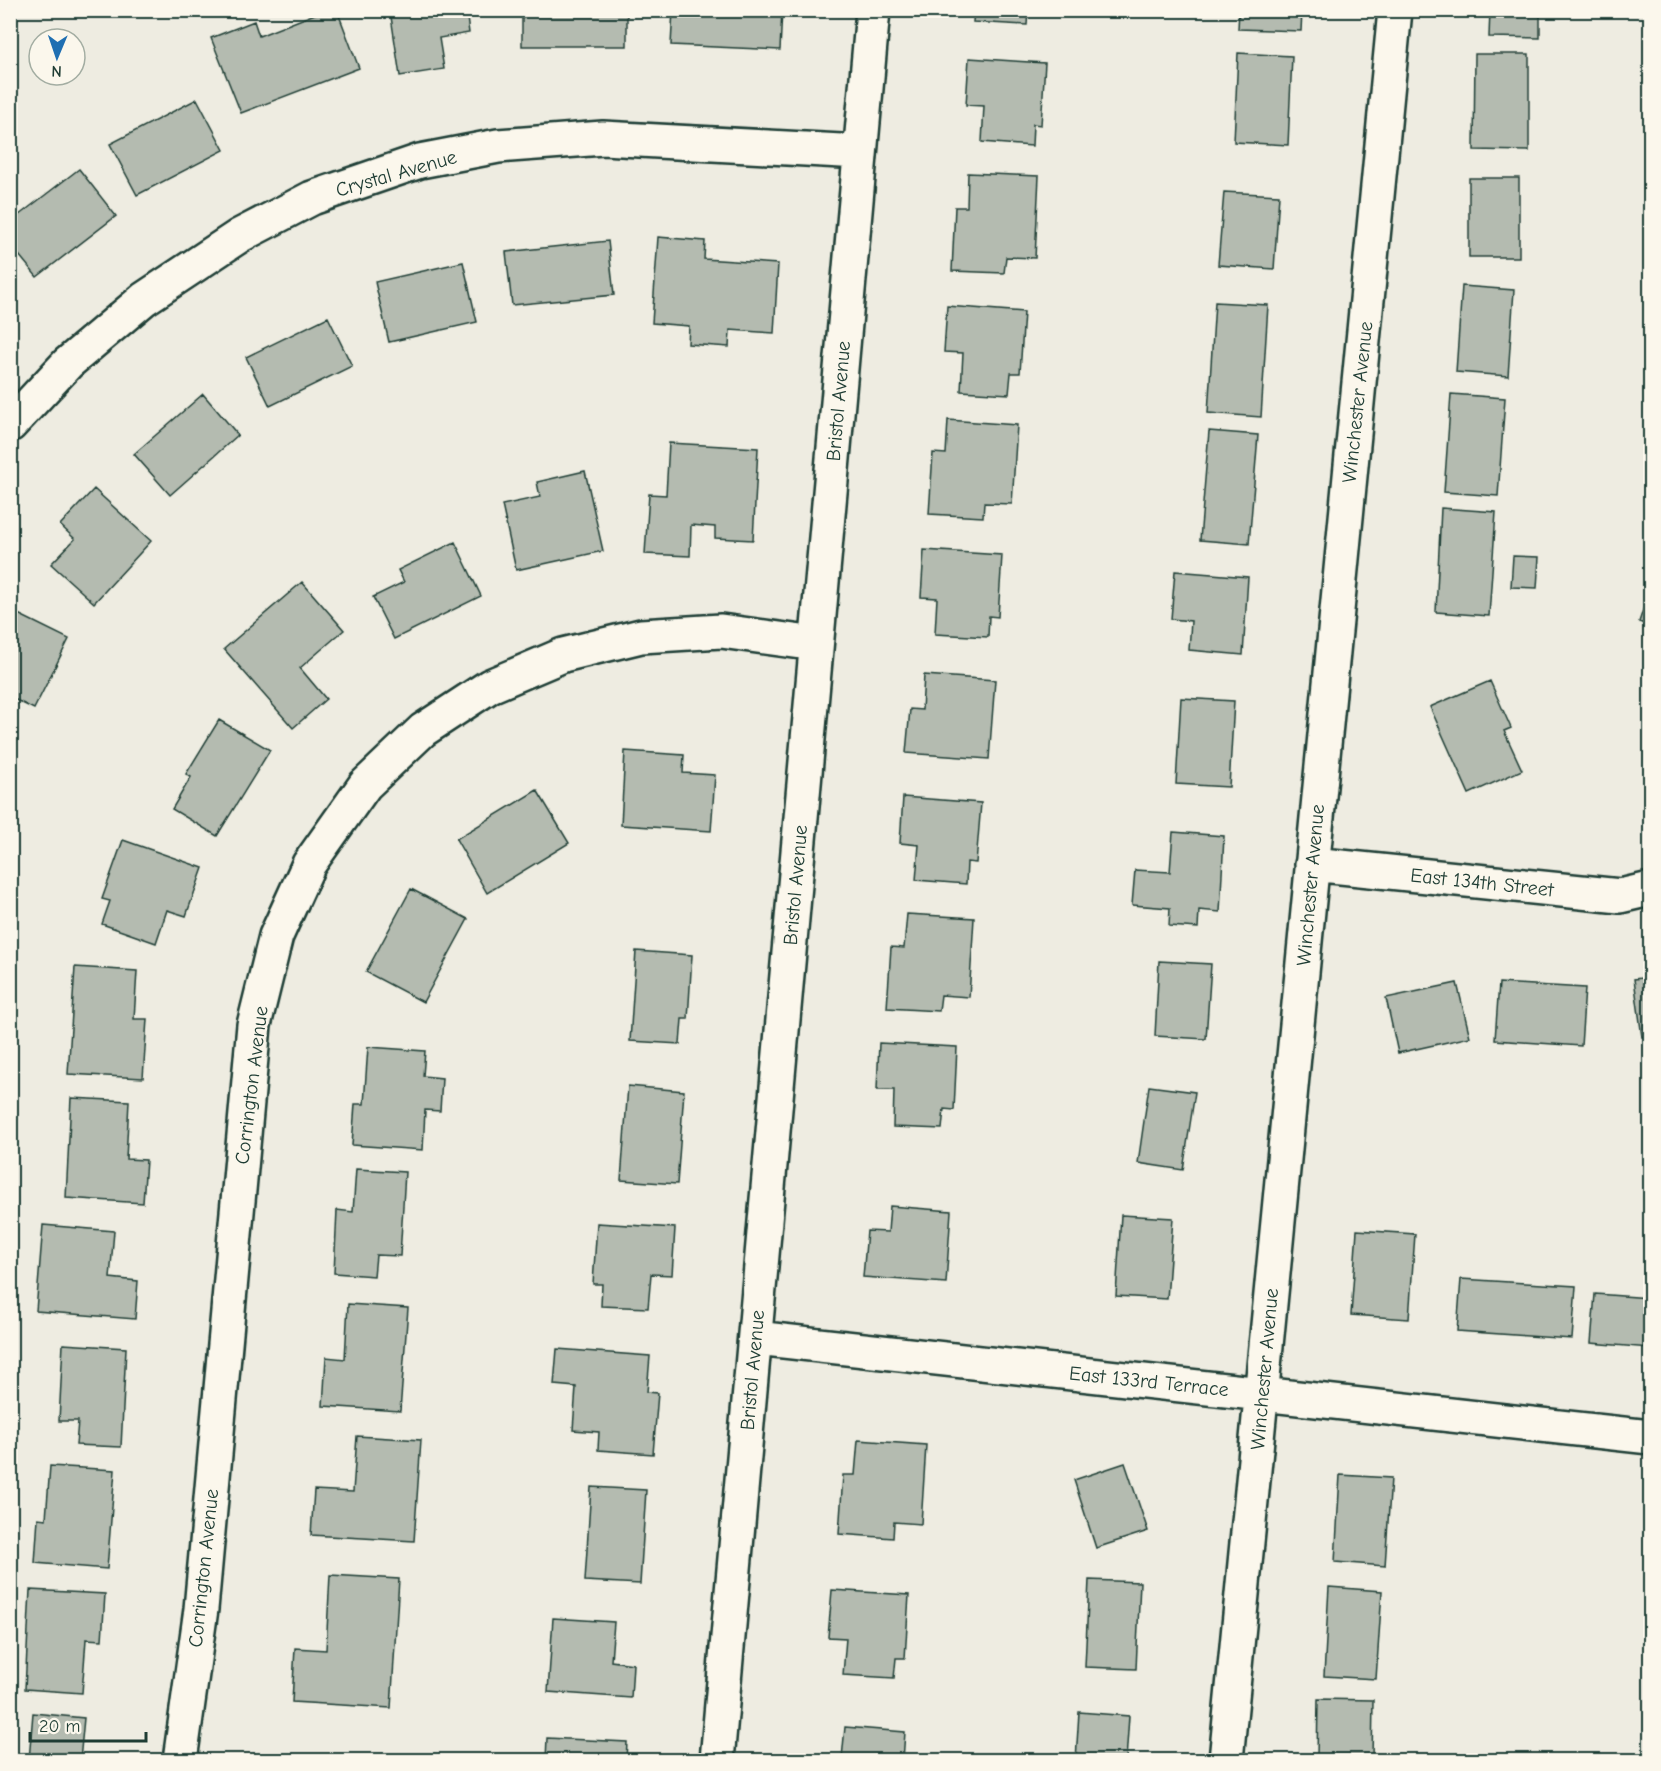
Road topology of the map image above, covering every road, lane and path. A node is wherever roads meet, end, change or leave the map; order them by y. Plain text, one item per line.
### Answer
1 (873, 10) edge
2 (1395, 10) edge
3 (860, 152) junction
4 (10, 425) edge
5 (816, 644) junction
6 (1312, 864) junction
7 (1650, 889) edge
8 (754, 1338) junction
9 (1262, 1394) junction
10 (1650, 1437) edge
11 (180, 1761) edge
12 (717, 1761) edge
13 (1226, 1761) edge

1 - 3 street, Bristol Avenue
2 - 6 street, Winchester Avenue
3 - 4 street, Crystal Avenue
3 - 5 street, Bristol Avenue
5 - 8 street, Bristol Avenue
5 - 11 street, Corrington Avenue
6 - 7 street, East 134th Street
6 - 9 street, Winchester Avenue
8 - 9 street, East 133rd Terrace
8 - 12 street, Bristol Avenue
9 - 10 street, East 133rd Terrace
9 - 13 street, Winchester Avenue

